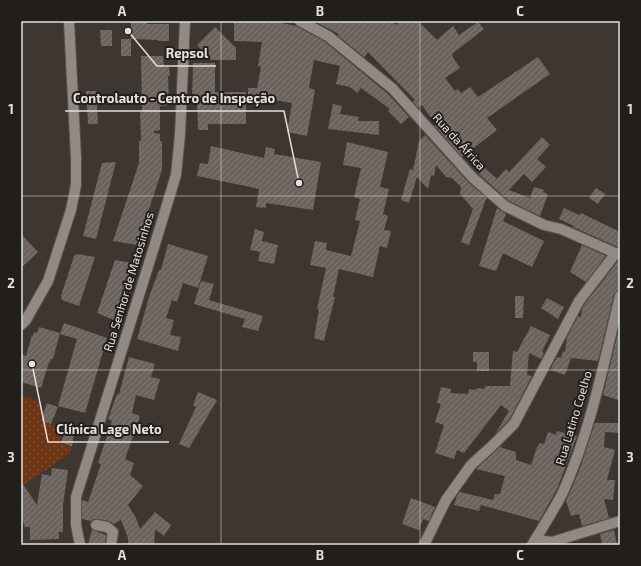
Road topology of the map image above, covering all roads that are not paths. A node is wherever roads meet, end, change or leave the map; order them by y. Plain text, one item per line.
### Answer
1 (69, 21) edge
2 (186, 21) edge
3 (300, 21) edge
4 (618, 254) edge
5 (620, 296) edge
6 (21, 325) edge
7 (620, 521) edge
8 (96, 524) dead end
9 (533, 543) edge
10 (80, 545) edge
11 (111, 545) edge
12 (424, 545) edge

1 - 6 street
2 - 10 street, Rua Senhor de Matosinhos
3 - 4 street, Rua da África
4 - 12 street
5 - 9 street, Rua Latino Coelho
7 - 9 street
8 - 11 street

